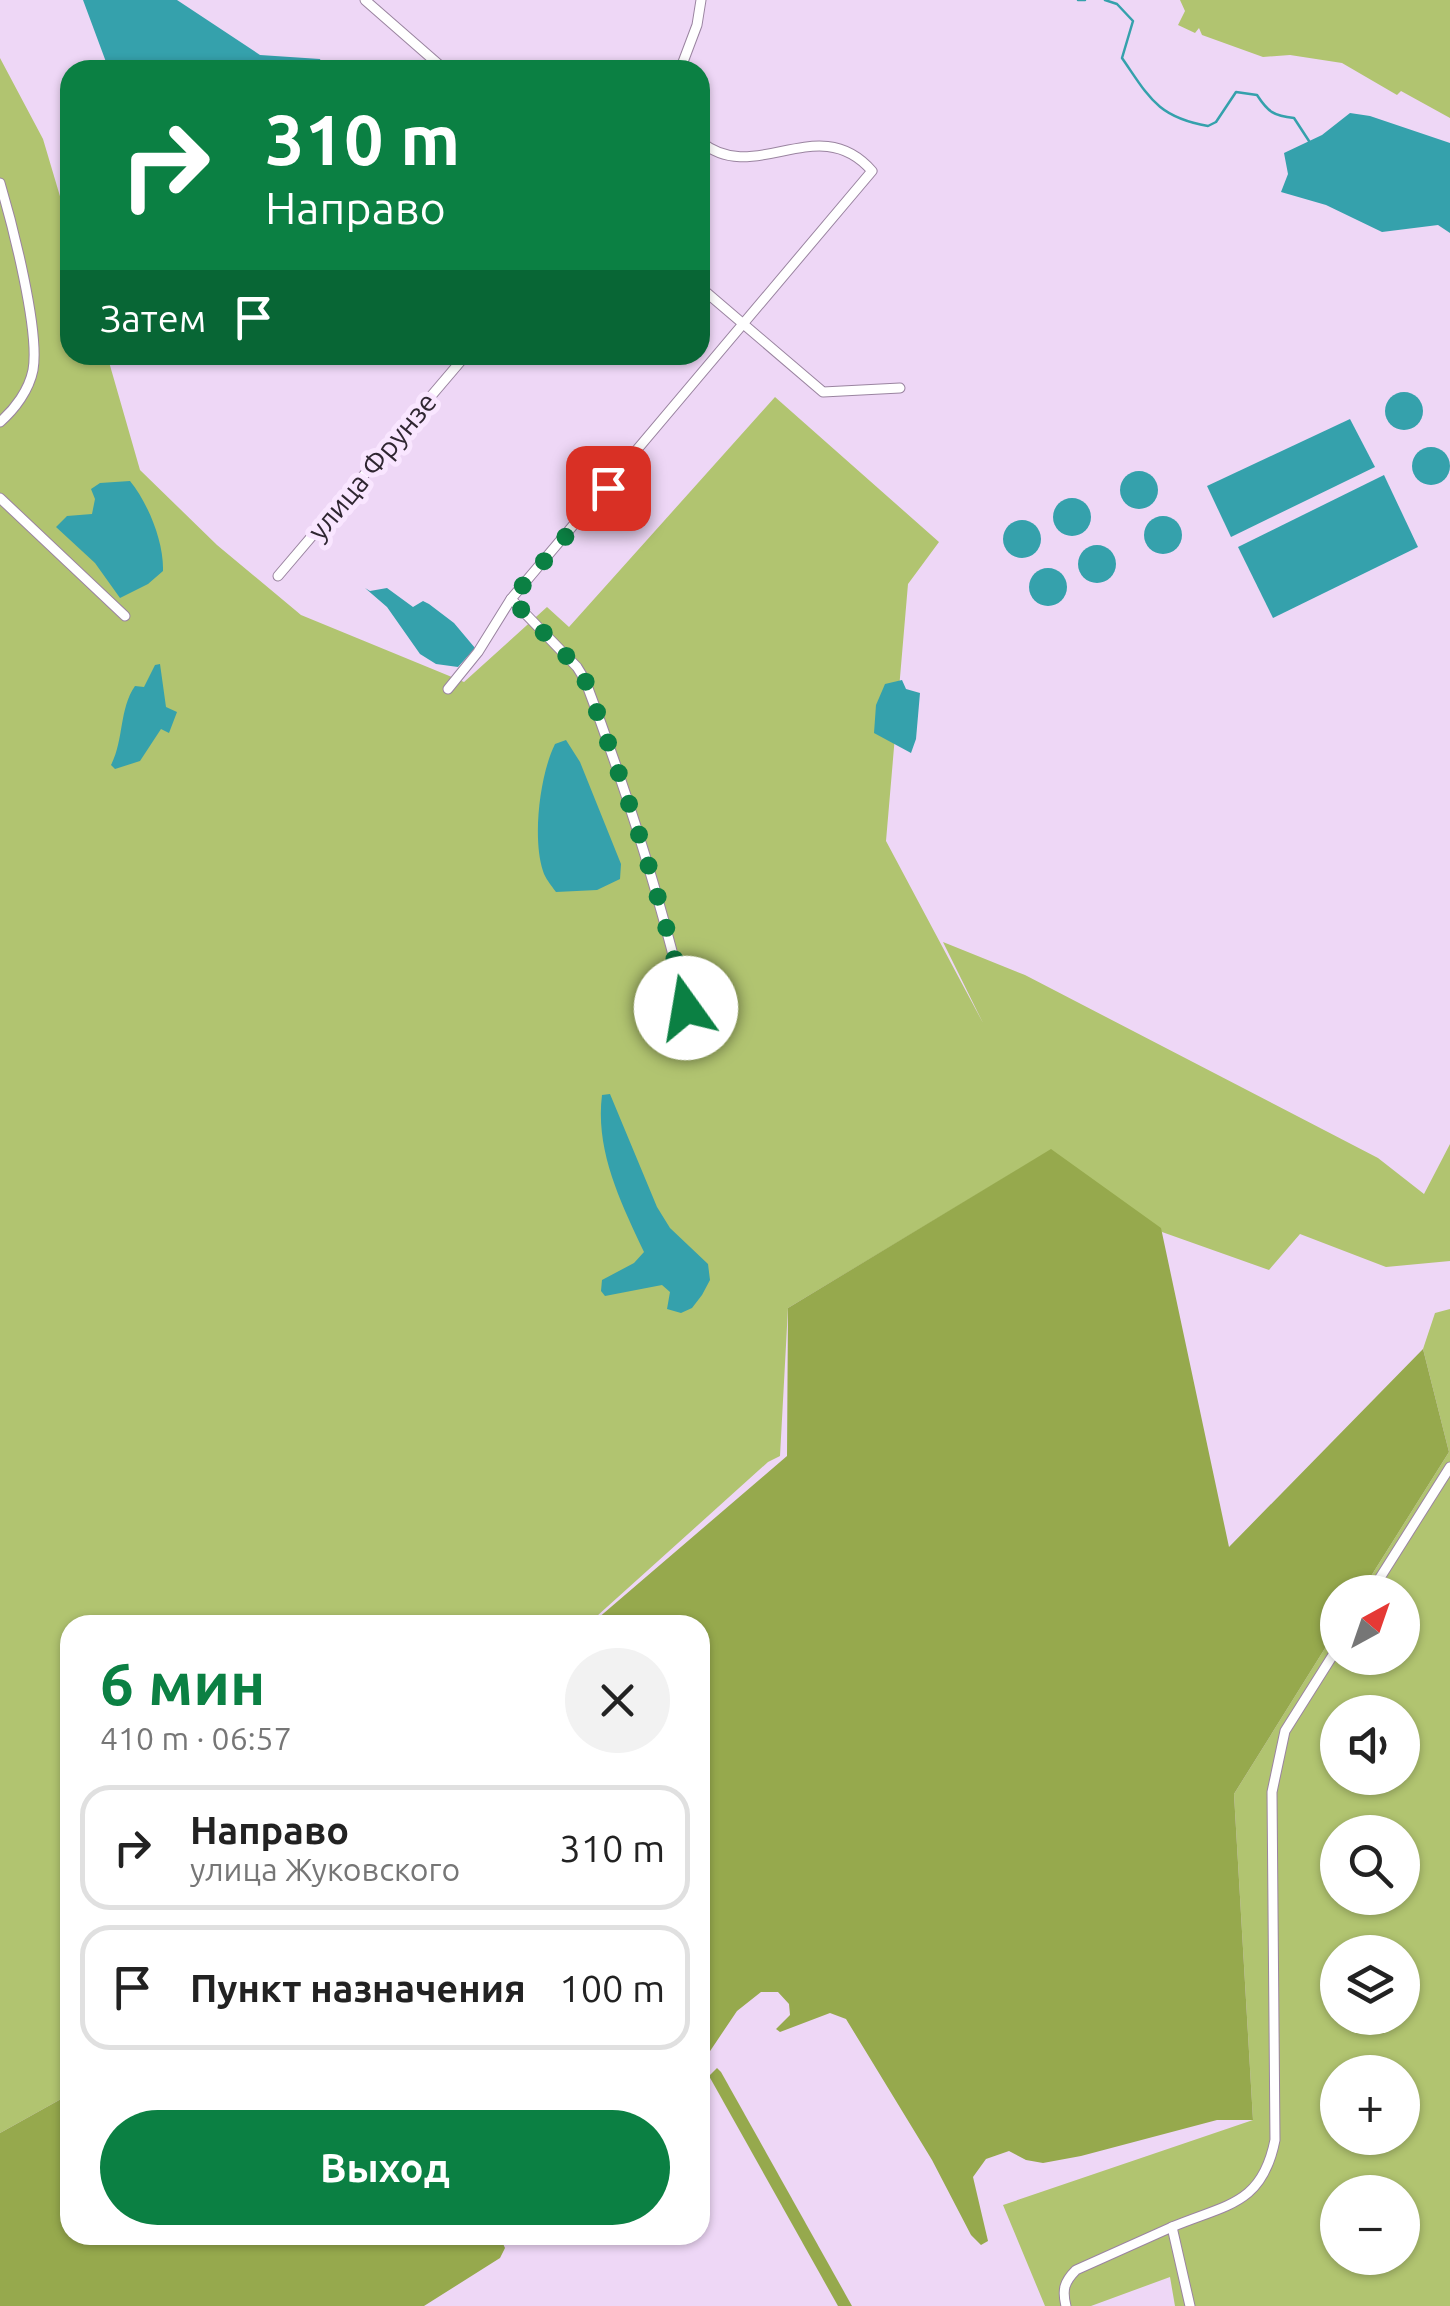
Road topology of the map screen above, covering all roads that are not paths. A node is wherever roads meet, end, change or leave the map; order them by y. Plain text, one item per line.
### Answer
1 (366, 0) edge
2 (702, 0) edge
3 (433, 60) edge
4 (684, 60) edge
5 (710, 147) edge
6 (0, 183) edge
7 (710, 296) edge
8 (744, 325) junction
9 (457, 365) edge
10 (710, 365) edge
11 (710, 365) edge
12 (900, 388) dead end
13 (0, 422) edge
14 (0, 498) edge
15 (278, 576) dead end
16 (511, 599) junction
17 (125, 616) dead end
18 (448, 690) dead end
19 (686, 1008) dead end
20 (1450, 1466) edge
21 (1382, 1575) edge
22 (1320, 1675) edge
23 (1172, 2227) junction
24 (1066, 2306) edge
25 (1190, 2306) edge

1 - 3 street
2 - 4 street
5 - 8 street
6 - 13 street
7 - 8 street
8 - 10 street
8 - 12 street
9 - 15 street, улица Фрунзе
11 - 16 street
14 - 17 street
16 - 18 street
16 - 19 street
20 - 21 street
22 - 23 street
23 - 24 street
23 - 25 street

